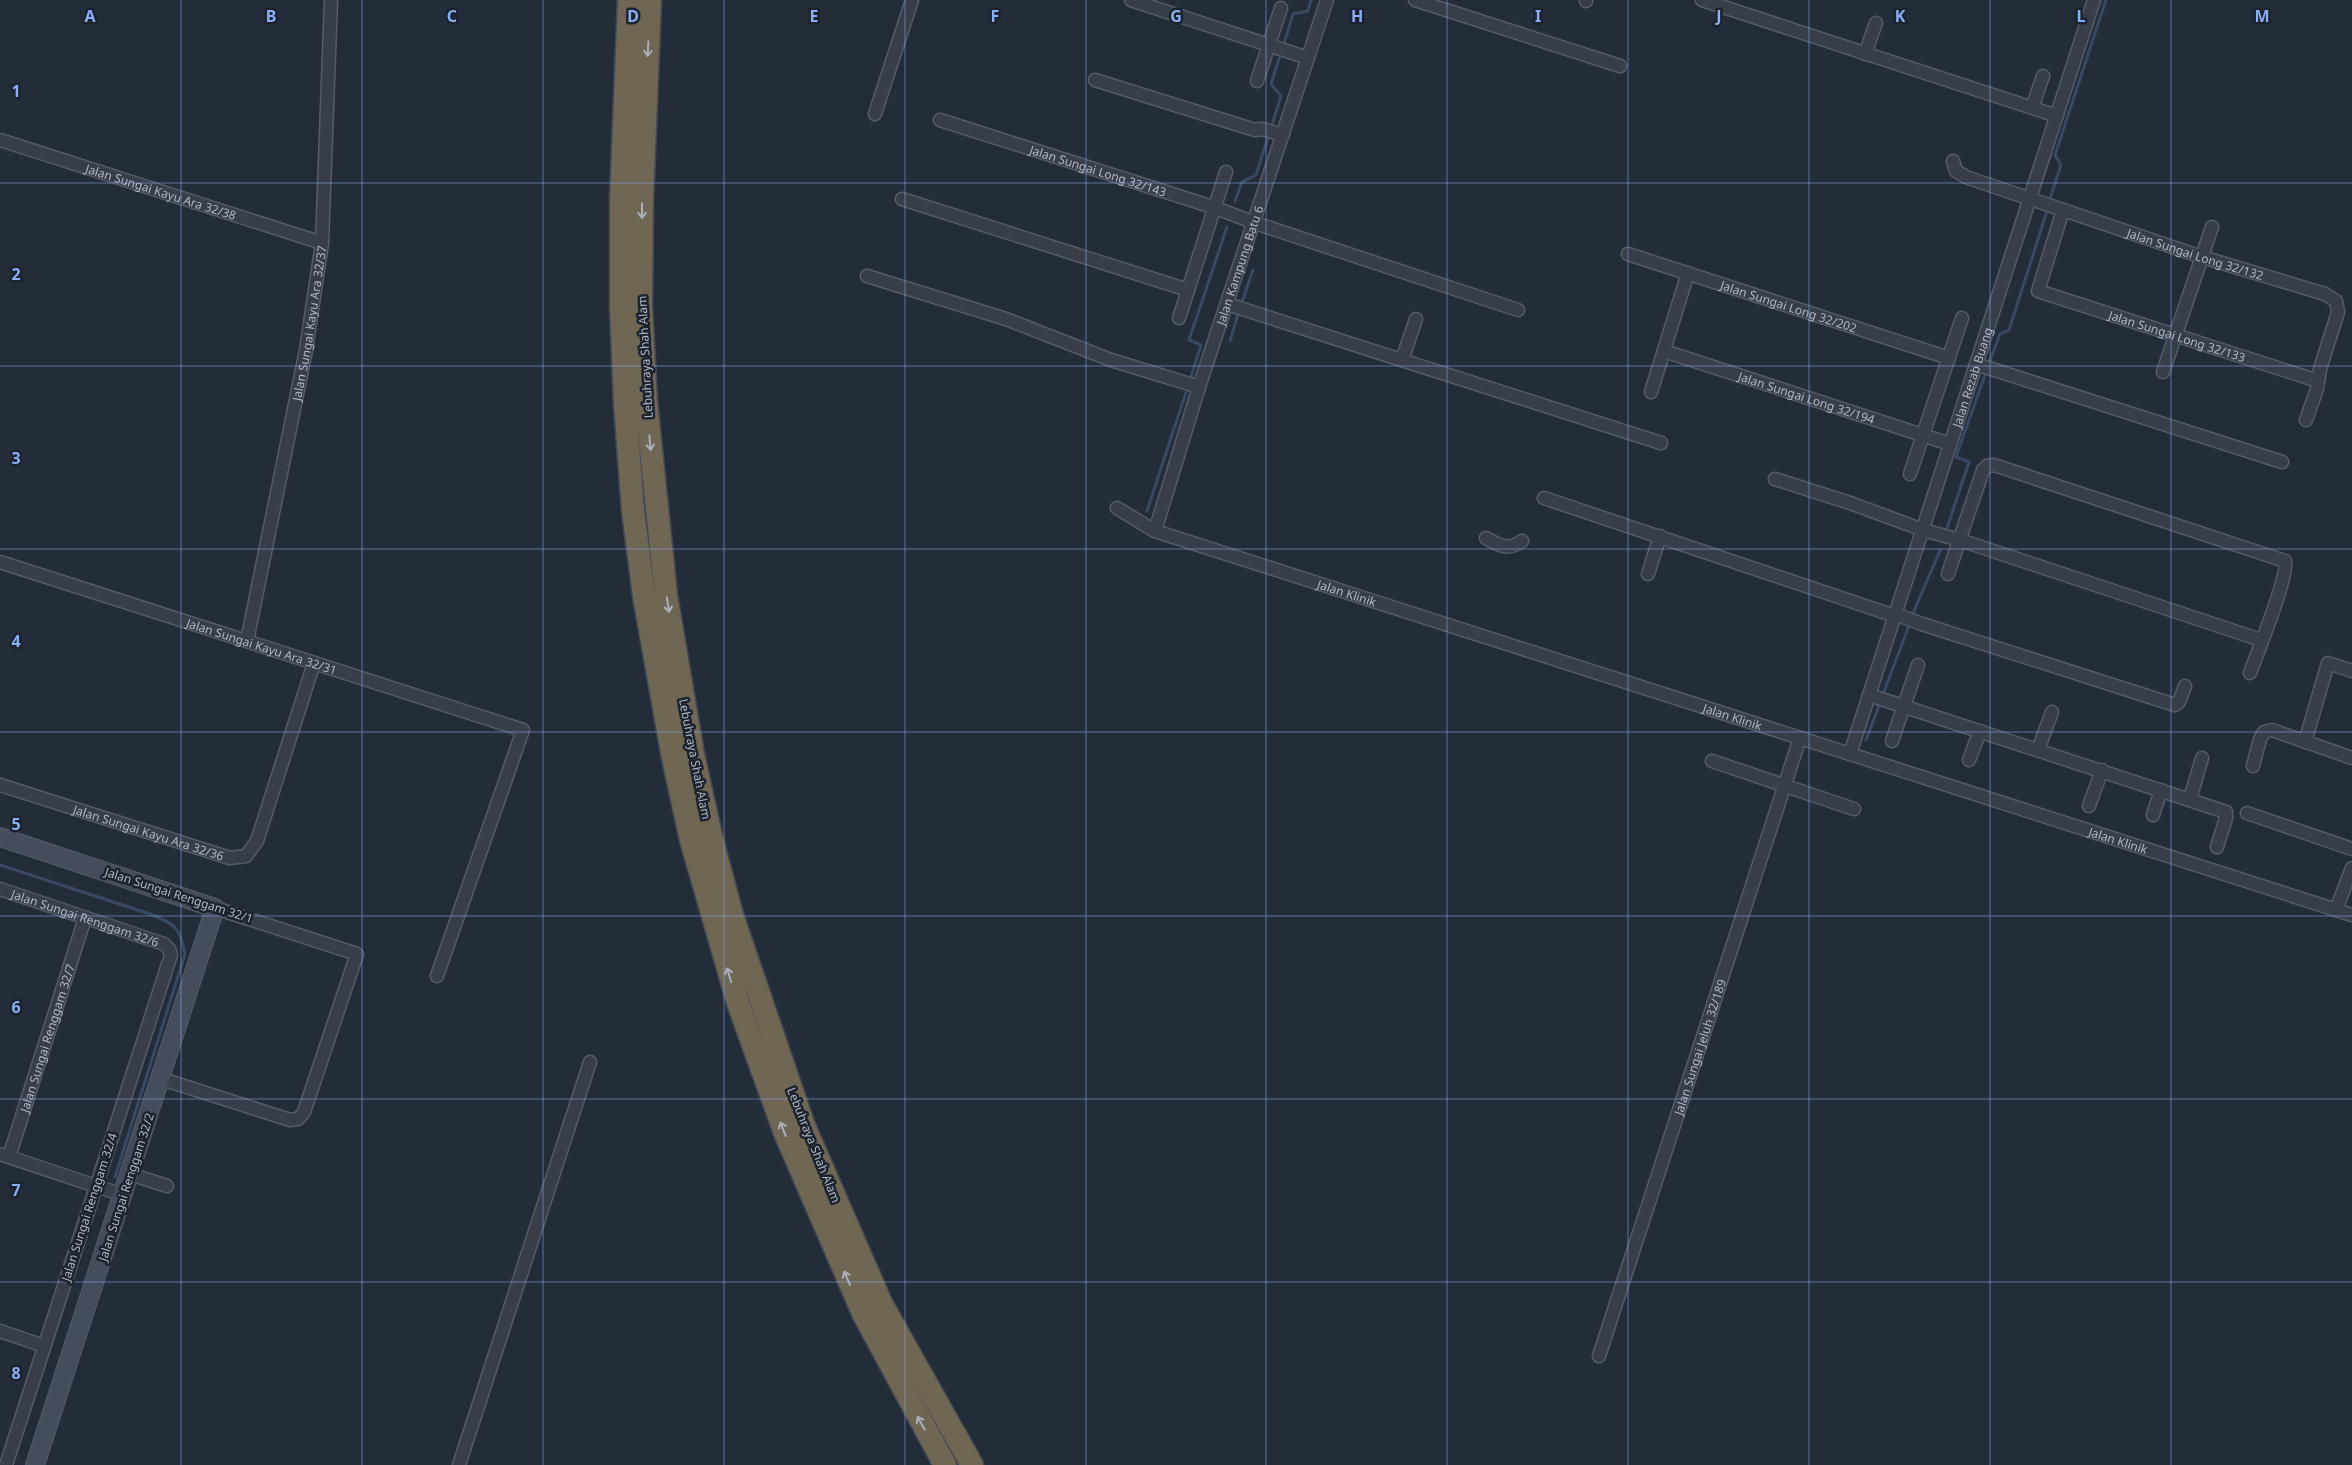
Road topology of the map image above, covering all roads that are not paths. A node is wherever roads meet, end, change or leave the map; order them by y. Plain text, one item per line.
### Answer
1 (331, 0) edge
2 (629, 0) edge
3 (650, 0) edge
4 (912, 0) edge
5 (1131, 0) edge
6 (1326, 0) edge
7 (1415, 0) edge
8 (1702, 0) edge
9 (2094, 0) edge
10 (1281, 8) dead end
11 (1876, 23) dead end
12 (1274, 46) junction
13 (1865, 54) junction
14 (1308, 58) junction
15 (1620, 66) dead end
16 (2043, 76) dead end
17 (1095, 80) dead end
18 (1257, 81) dead end
19 (2032, 108) junction
20 (875, 114) dead end
21 (2057, 116) junction
22 (940, 120) dead end
23 (1283, 135) junction
24 (0, 140) edge
25 (1953, 161) dead end
26 (1226, 172) dead end
27 (2030, 198) junction
28 (902, 199) dead end
29 (2054, 207) junction
30 (1216, 208) junction
31 (1255, 223) junction
32 (2212, 227) dead end
33 (322, 243) junction
34 (1628, 254) dead end
35 (2202, 257) junction
36 (1688, 273) junction
37 (867, 276) dead end
38 (1188, 290) junction
39 (1235, 306) junction
40 (1518, 310) dead end
41 (1179, 318) dead end
42 (1962, 318) dead end
43 (1416, 319) dead end
44 (2175, 336) junction
45 (1664, 351) junction
46 (1949, 358) junction
47 (1402, 360) junction
48 (1987, 367) junction
49 (2163, 372) dead end
50 (2318, 381) junction
51 (1199, 387) junction
52 (1651, 392) dead end
53 (2306, 420) dead end
54 (1923, 435) junction
55 (1661, 443) dead end
56 (1950, 444) junction
57 (2282, 462) dead end
58 (1910, 474) dead end
59 (1774, 479) dead end
60 (1544, 498) dead end
61 (1117, 508) dead end
62 (1922, 530) junction
63 (1155, 531) junction
64 (1660, 536) junction
65 (1486, 538) dead end
66 (1960, 540) junction
67 (1522, 541) dead end
68 (0, 562) edge
69 (1648, 574) dead end
70 (1948, 574) dead end
71 (1902, 617) junction
72 (2262, 640) junction
73 (247, 641) junction
74 (314, 663) junction
75 (1918, 665) dead end
76 (2352, 671) edge
77 (2250, 673) dead end
78 (2185, 686) dead end
79 (1886, 700) junction
80 (2052, 712) dead end
81 (1980, 731) junction
82 (1800, 738) junction
83 (1892, 741) dead end
84 (2305, 742) junction
85 (2038, 750) junction
86 (1850, 754) junction
87 (2202, 758) dead end
88 (2352, 758) edge
89 (1969, 760) dead end
90 (1712, 761) dead end
91 (2253, 766) dead end
92 (2102, 770) junction
93 (0, 785) edge
94 (1784, 785) junction
95 (2161, 790) junction
96 (2190, 799) junction
97 (2089, 806) dead end
98 (1854, 808) dead end
99 (2247, 813) dead end
100 (2153, 815) dead end
101 (0, 837) edge
102 (2217, 847) dead end
103 (2352, 849) edge
104 (2352, 868) edge
105 (0, 889) edge
106 (215, 908) junction
107 (2336, 910) junction
108 (2352, 915) edge
109 (85, 918) junction
110 (169, 949) joint
111 (437, 976) dead end
112 (590, 1062) dead end
113 (162, 1079) junction
114 (4, 1155) edge
115 (130, 1174) junction
116 (96, 1186) junction
117 (167, 1186) dead end
118 (123, 1195) junction
119 (0, 1331) edge
120 (44, 1346) junction
121 (1599, 1356) dead end
122 (6, 1465) edge
123 (35, 1465) edge
124 (458, 1465) edge
125 (945, 1465) edge
126 (972, 1465) edge

1 - 33 street, Jalan Sungai Kayu Ara 32/37
125 -> 2 highway, Lebuhraya Shah Alam
3 -> 126 highway, Lebuhraya Shah Alam
4 - 20 street
5 - 12 street
6 - 14 street, Jalan Kampung Batu 6
7 - 15 street
8 - 13 street
9 - 21 street, Jalan Rezab Buang
10 - 12 street
11 - 13 street
12 - 14 street
12 - 18 street
13 - 19 street
14 - 23 street, Jalan Kampung Batu 6
16 - 19 street
17 - 23 street
19 - 21 street
21 - 27 street, Jalan Rezab Buang
22 - 30 street, Jalan Sungai Long 32/143
23 - 31 street, Jalan Kampung Batu 6
24 - 33 street, Jalan Sungai Kayu Ara 32/38
25 - 27 street, Jalan Sungai Long 32/132
26 - 30 street
27 - 29 street, Jalan Sungai Long 32/132
27 - 48 street, Jalan Rezab Buang
28 - 38 street
29 - 35 street, Jalan Sungai Long 32/132
29 - 44 street, Jalan Sungai Long 32/133
30 - 31 street, Jalan Sungai Long 32/143
30 - 38 street
31 - 39 street, Jalan Kampung Batu 6
31 - 40 street, Jalan Sungai Long 32/143
32 - 35 street
33 - 73 street, Jalan Sungai Kayu Ara 32/37
34 - 36 street, Jalan Sungai Long 32/202
35 - 44 street
35 - 50 street, Jalan Sungai Long 32/132
36 - 45 street
36 - 46 street, Jalan Sungai Long 32/202
37 - 51 street
38 - 41 street
39 - 47 street
39 - 51 street, Jalan Kampung Batu 6
42 - 46 street
43 - 47 street
44 - 49 street
44 - 50 street, Jalan Sungai Long 32/133
45 - 52 street
45 - 54 street, Jalan Sungai Long 32/194
46 - 54 street
47 - 55 street
48 - 56 street, Jalan Rezab Buang
48 - 57 street
50 - 53 street
51 - 63 street, Jalan Kampung Batu 6
54 - 56 street, Jalan Sungai Long 32/194
54 - 58 street
56 - 62 street, Jalan Rezab Buang
59 - 62 street
60 - 64 street
61 - 63 street, Jalan Klinik
62 - 66 street
62 - 71 street, Jalan Rezab Buang
63 - 82 street, Jalan Klinik
64 - 69 street
64 - 71 street
65 - 67 street
66 - 70 street
66 - 72 street
66 - 72 street
68 - 73 street, Jalan Sungai Kayu Ara 32/31
71 - 78 street
71 - 79 street, Jalan Rezab Buang
72 - 77 street
73 - 74 street, Jalan Sungai Kayu Ara 32/31
74 - 93 street, Jalan Sungai Kayu Ara 32/36
74 - 111 street, Jalan Sungai Kayu Ara 32/31
75 - 79 street
76 - 84 street
79 - 81 street
79 - 83 street
79 - 86 street, Jalan Rezab Buang
80 - 85 street
81 - 85 street
81 - 89 street
82 - 86 street, Jalan Klinik
82 - 94 street, Jalan Sungai Jeluh 32/189
84 - 88 street
84 - 91 street
85 - 92 street
86 - 107 street, Jalan Klinik
87 - 96 street
90 - 94 street
92 - 95 street
92 - 97 street
94 - 98 street
94 - 121 street, Jalan Sungai Jeluh 32/189
95 - 96 street
95 - 100 street
96 - 102 street
99 - 103 street
101 - 106 street, Jalan Sungai Renggam 32/1
104 - 107 street
105 - 109 street, Jalan Sungai Renggam 32/6
106 - 113 street, Jalan Sungai Renggam 32/2
106 - 113 street, Jalan Sungai Renggam 32/1
107 - 108 street, Jalan Klinik
109 - 110 street, Jalan Sungai Renggam 32/6
109 - 114 street, Jalan Sungai Renggam 32/7
110 - 116 street, Jalan Sungai Renggam 32/4
112 - 124 street
113 - 115 street, Jalan Sungai Renggam 32/2
114 - 116 street
115 - 117 street
115 - 118 street, Jalan Sungai Renggam 32/2
116 - 118 street
116 - 120 street, Jalan Sungai Renggam 32/4
118 - 123 street, Jalan Sungai Renggam 32/2
119 - 120 street
120 - 122 street, Jalan Sungai Renggam 32/4

